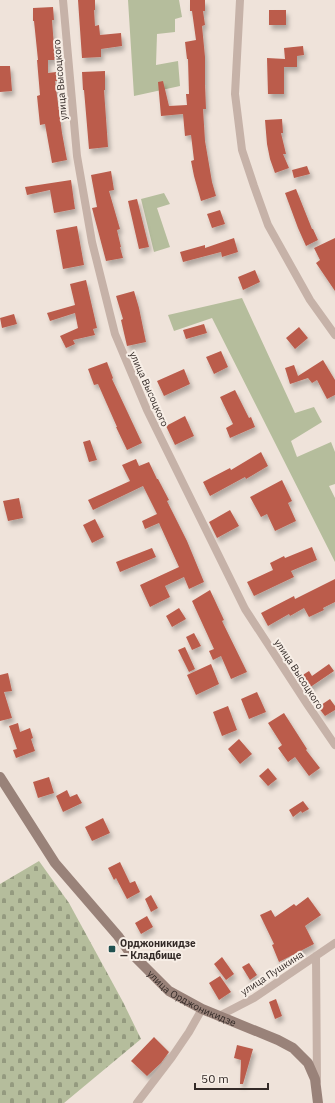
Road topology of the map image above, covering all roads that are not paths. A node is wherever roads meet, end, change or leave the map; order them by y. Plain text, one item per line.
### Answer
1 (64, 0) edge
2 (240, 0) edge
3 (335, 335) edge
4 (335, 745) edge
5 (0, 778) edge
6 (335, 943) edge
7 (316, 956) junction
8 (202, 1009) junction
9 (219, 1016) junction
10 (318, 1102) edge
11 (137, 1103) edge

1 - 4 street, улица Высоцкого
2 - 3 street
5 - 8 main road, улица Орджоникидзе
6 - 7 street, улица Пушкина
7 - 9 street, улица Пушкина
7 - 10 street
8 - 9 main road, улица Орджоникидзе
8 - 11 street
9 - 10 main road, улица Орджоникидзе

